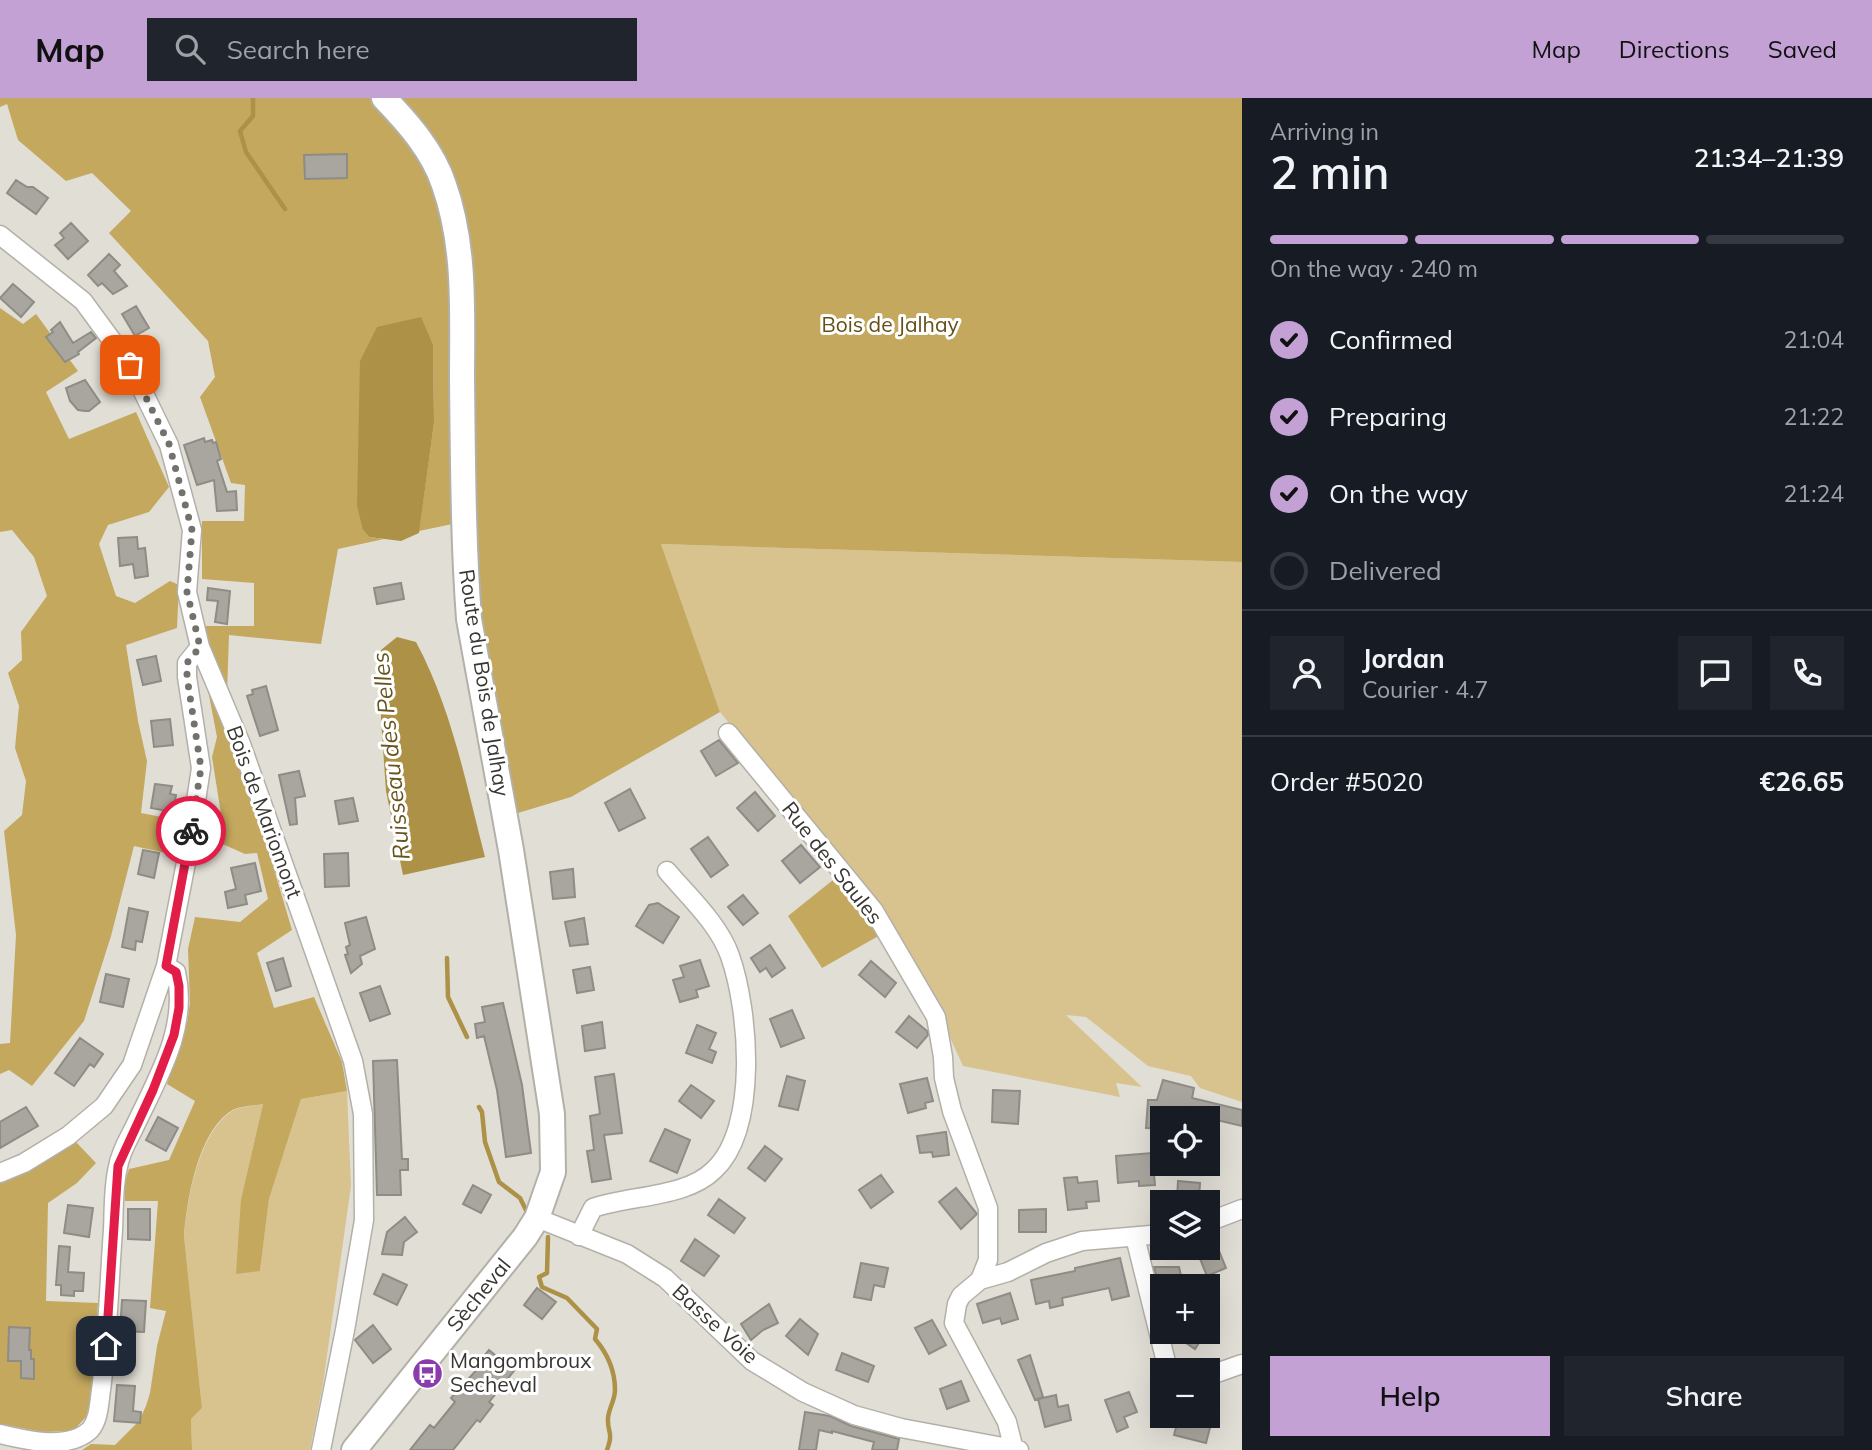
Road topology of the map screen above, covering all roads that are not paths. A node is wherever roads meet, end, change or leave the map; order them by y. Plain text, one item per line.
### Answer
1 (384, 98) edge
2 (0, 235) edge
3 (200, 647) junction
4 (728, 733) dead end
5 (667, 871) dead end
6 (166, 966) junction
7 (0, 1173) edge
8 (1242, 1209) edge
9 (1220, 1217) edge
10 (531, 1228) junction
11 (1150, 1235) edge
12 (579, 1236) junction
13 (1135, 1237) junction
14 (980, 1280) junction
15 (1165, 1358) edge
16 (1242, 1364) edge
17 (1220, 1372) edge
18 (0, 1434) edge
19 (321, 1450) edge
20 (354, 1450) edge
21 (1016, 1450) edge

1 - 10 main road, Route du Bois de Jalhay
2 - 3 street, Bois de Mariomont
3 - 6 street
3 - 19 street, Bois de Mariomont
4 - 14 street, Rue des Saules
5 - 12 street
6 - 7 street
6 - 18 street
8 - 9 street
10 - 12 street, Basse Voie
10 - 20 main road, Sècheval
11 - 13 street, Rue des Saules
12 - 21 street, Basse Voie
13 - 14 street, Rue des Saules
13 - 15 street
14 - 21 street, Rue des Saules
16 - 17 street

